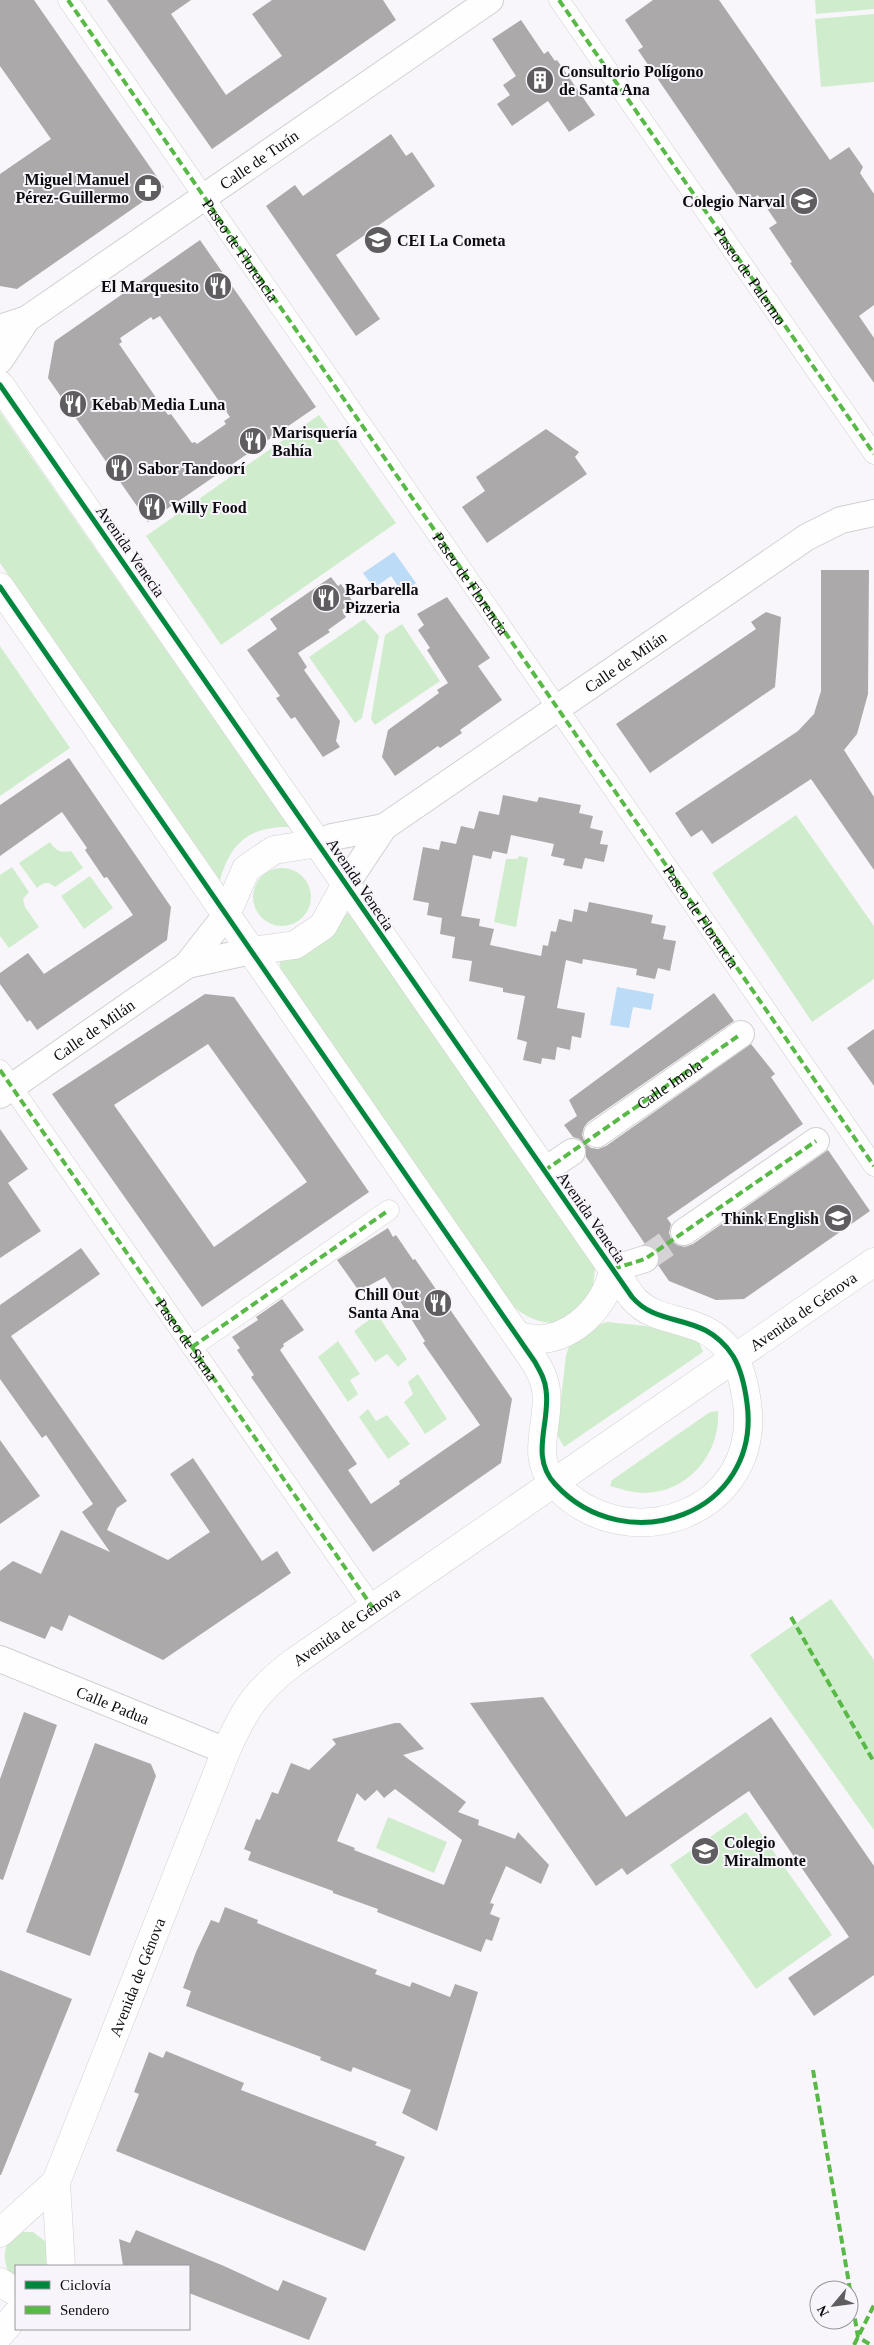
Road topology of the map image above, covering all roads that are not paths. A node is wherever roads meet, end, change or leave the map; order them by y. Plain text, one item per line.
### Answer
1 (68, 0) edge
2 (490, 0) edge
3 (559, 0) edge
4 (204, 197) junction
5 (27, 319) junction
6 (0, 328) edge
7 (0, 360) edge
8 (0, 385) edge
9 (874, 454) edge
10 (874, 513) edge
11 (0, 587) edge
12 (558, 708) junction
13 (384, 827) junction
14 (318, 843) junction
15 (346, 884) junction
16 (226, 914) junction
17 (251, 950) junction
18 (187, 966) junction
19 (741, 1034) dead end
20 (4, 1084) edge
21 (597, 1134) dead end
22 (816, 1141) dead end
23 (572, 1152) dead end
24 (874, 1166) edge
25 (544, 1171) junction
26 (389, 1210) dead end
27 (684, 1232) tunnel mouth
28 (646, 1259) tunnel mouth
29 (874, 1262) edge
30 (613, 1269) junction
31 (517, 1335) junction
32 (192, 1347) junction
33 (734, 1358) junction
34 (554, 1483) junction
35 (373, 1608) junction
36 (0, 1659) edge
37 (226, 1751) junction
38 (56, 2182) junction
39 (2, 2231) edge
40 (61, 2258) edge
41 (0, 2282) edge
42 (15, 2291) edge
43 (15, 2316) edge
44 (0, 2334) edge

1 - 4 street, Paseo de Florencia
2 - 4 street, Calle de Turín
3 - 9 street, Paseo de Palermo
4 - 5 street, Calle de Turín
4 - 12 street, Paseo de Florencia
5 - 6 street, Calle de Turín
5 - 7 street, Calle de Turín
8 - 14 street, Avenida Venecia
10 - 12 street, Calle de Milán
11 - 16 street
12 - 13 street, Calle de Milán
12 - 24 street, Paseo de Florencia
13 - 14 street, Calle de Milán
13 - 15 street, Calle de Milán
14 - 15 street, Avenida Venecia
14 - 16 street
15 - 17 street
15 - 25 street, Avenida Venecia
16 - 17 street
16 - 18 street, Calle de Milán
17 - 18 street, Calle de Milán
17 - 31 street
18 - 20 street, Calle de Milán
19 - 21 street, Calle Imola
20 - 32 street, Paseo de Siena
22 - 27 street
23 - 25 street
25 - 30 street, Avenida Venecia
26 - 32 street
28 - 30 street
29 - 33 street, Avenida de Génova
30 - 31 street
30 - 33 street, Avenida Venecia
31 - 34 street
32 - 35 street, Paseo de Siena
33 - 34 street, Avenida de Génova
33 - 34 street
34 - 35 street, Avenida de Génova
35 - 37 street, Avenida de Génova
36 - 37 street, Calle Padua
37 - 38 street, Avenida de Génova
38 - 39 street, Avenida de Génova
38 - 40 street, Avenida de Génova
39 - 40 street, Avenida de Génova
41 - 42 street
43 - 44 street

